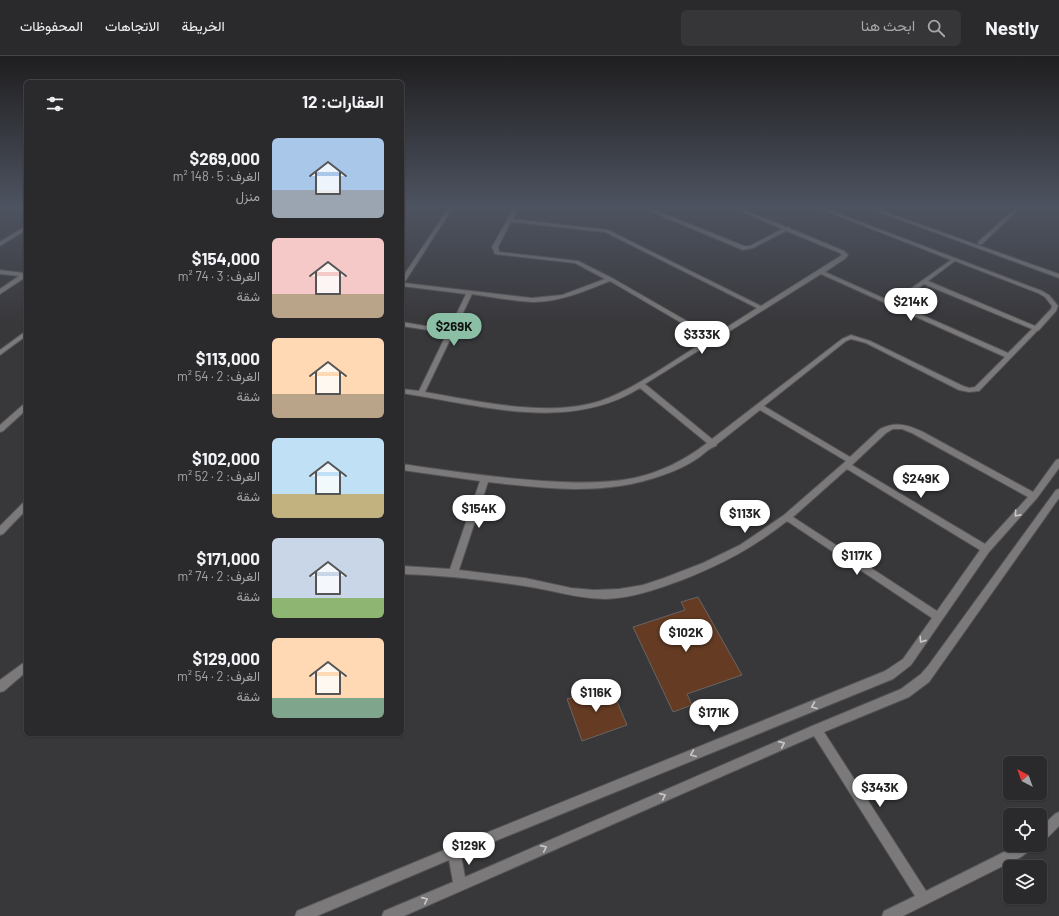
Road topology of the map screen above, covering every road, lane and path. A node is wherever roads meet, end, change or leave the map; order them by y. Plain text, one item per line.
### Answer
1 (426, 246) edge
2 (496, 246) edge
3 (637, 246) edge
4 (739, 246) edge
5 (754, 246) edge
6 (826, 246) edge
7 (921, 246) edge
8 (976, 246) edge
9 (992, 246) edge
10 (955, 259) junction
11 (1059, 270) edge
12 (0, 272) edge
13 (821, 272) junction
14 (24, 275) edge
15 (24, 276) edge
16 (1059, 276) edge
17 (610, 279) junction
18 (404, 280) edge
19 (924, 282) junction
20 (404, 283) edge
21 (0, 292) edge
22 (470, 292) junction
23 (893, 304) junction
24 (762, 308) junction
25 (404, 324) edge
26 (1037, 329) junction
27 (451, 332) junction
28 (24, 335) edge
29 (712, 338) junction
30 (0, 353) edge
31 (1009, 356) junction
32 (640, 384) junction
33 (404, 391) edge
34 (421, 394) junction
35 (760, 407) junction
36 (24, 408) edge
37 (0, 429) edge
38 (713, 444) junction
39 (1059, 462) edge
40 (849, 463) junction
41 (404, 468) edge
42 (485, 479) junction
43 (1059, 492) edge
44 (1034, 496) junction
45 (24, 507) edge
46 (787, 517) junction
47 (0, 532) edge
48 (986, 549) junction
49 (404, 570) edge
50 (453, 573) junction
51 (939, 617) junction
52 (24, 668) edge
53 (0, 687) edge
54 (816, 730) junction
55 (1059, 818) edge
56 (1047, 830) edge
57 (454, 852) junction
58 (1018, 852) edge
59 (460, 885) junction
60 (924, 899) junction
61 (302, 916) edge
62 (389, 916) edge
63 (889, 916) edge

1 - 18 street
2 - 17 street
3 - 24 street
4 - 5 street
6 - 13 street
7 - 10 street
8 - 16 street
9 - 11 street
10 - 19 street
10 - 26 street
12 - 14 street
13 - 23 street
13 - 24 street
15 - 21 street
17 - 22 street
17 - 29 street
19 - 23 street
19 - 26 street
20 - 22 street
22 - 27 street
23 - 31 street
24 - 29 street
25 - 27 street
26 - 31 street
27 - 34 street
28 - 30 street
29 - 32 street
31 - 35 street
32 - 34 street
32 - 38 street
33 - 34 street
35 - 38 street
35 - 40 street
36 - 37 street
38 - 42 street
39 - 44 street
40 - 44 street
40 - 46 street
40 - 48 street
41 - 42 street
42 - 50 street
43 - 54 street
44 -> 48 street
45 - 47 street
46 - 50 street
46 - 51 street
48 - 51 street
49 - 50 street
51 -> 57 street
52 - 53 street
59 -> 54 street
54 - 60 street
55 - 56 street
57 - 59 street
57 - 61 street
58 - 60 street
62 -> 59 street
60 - 63 street

